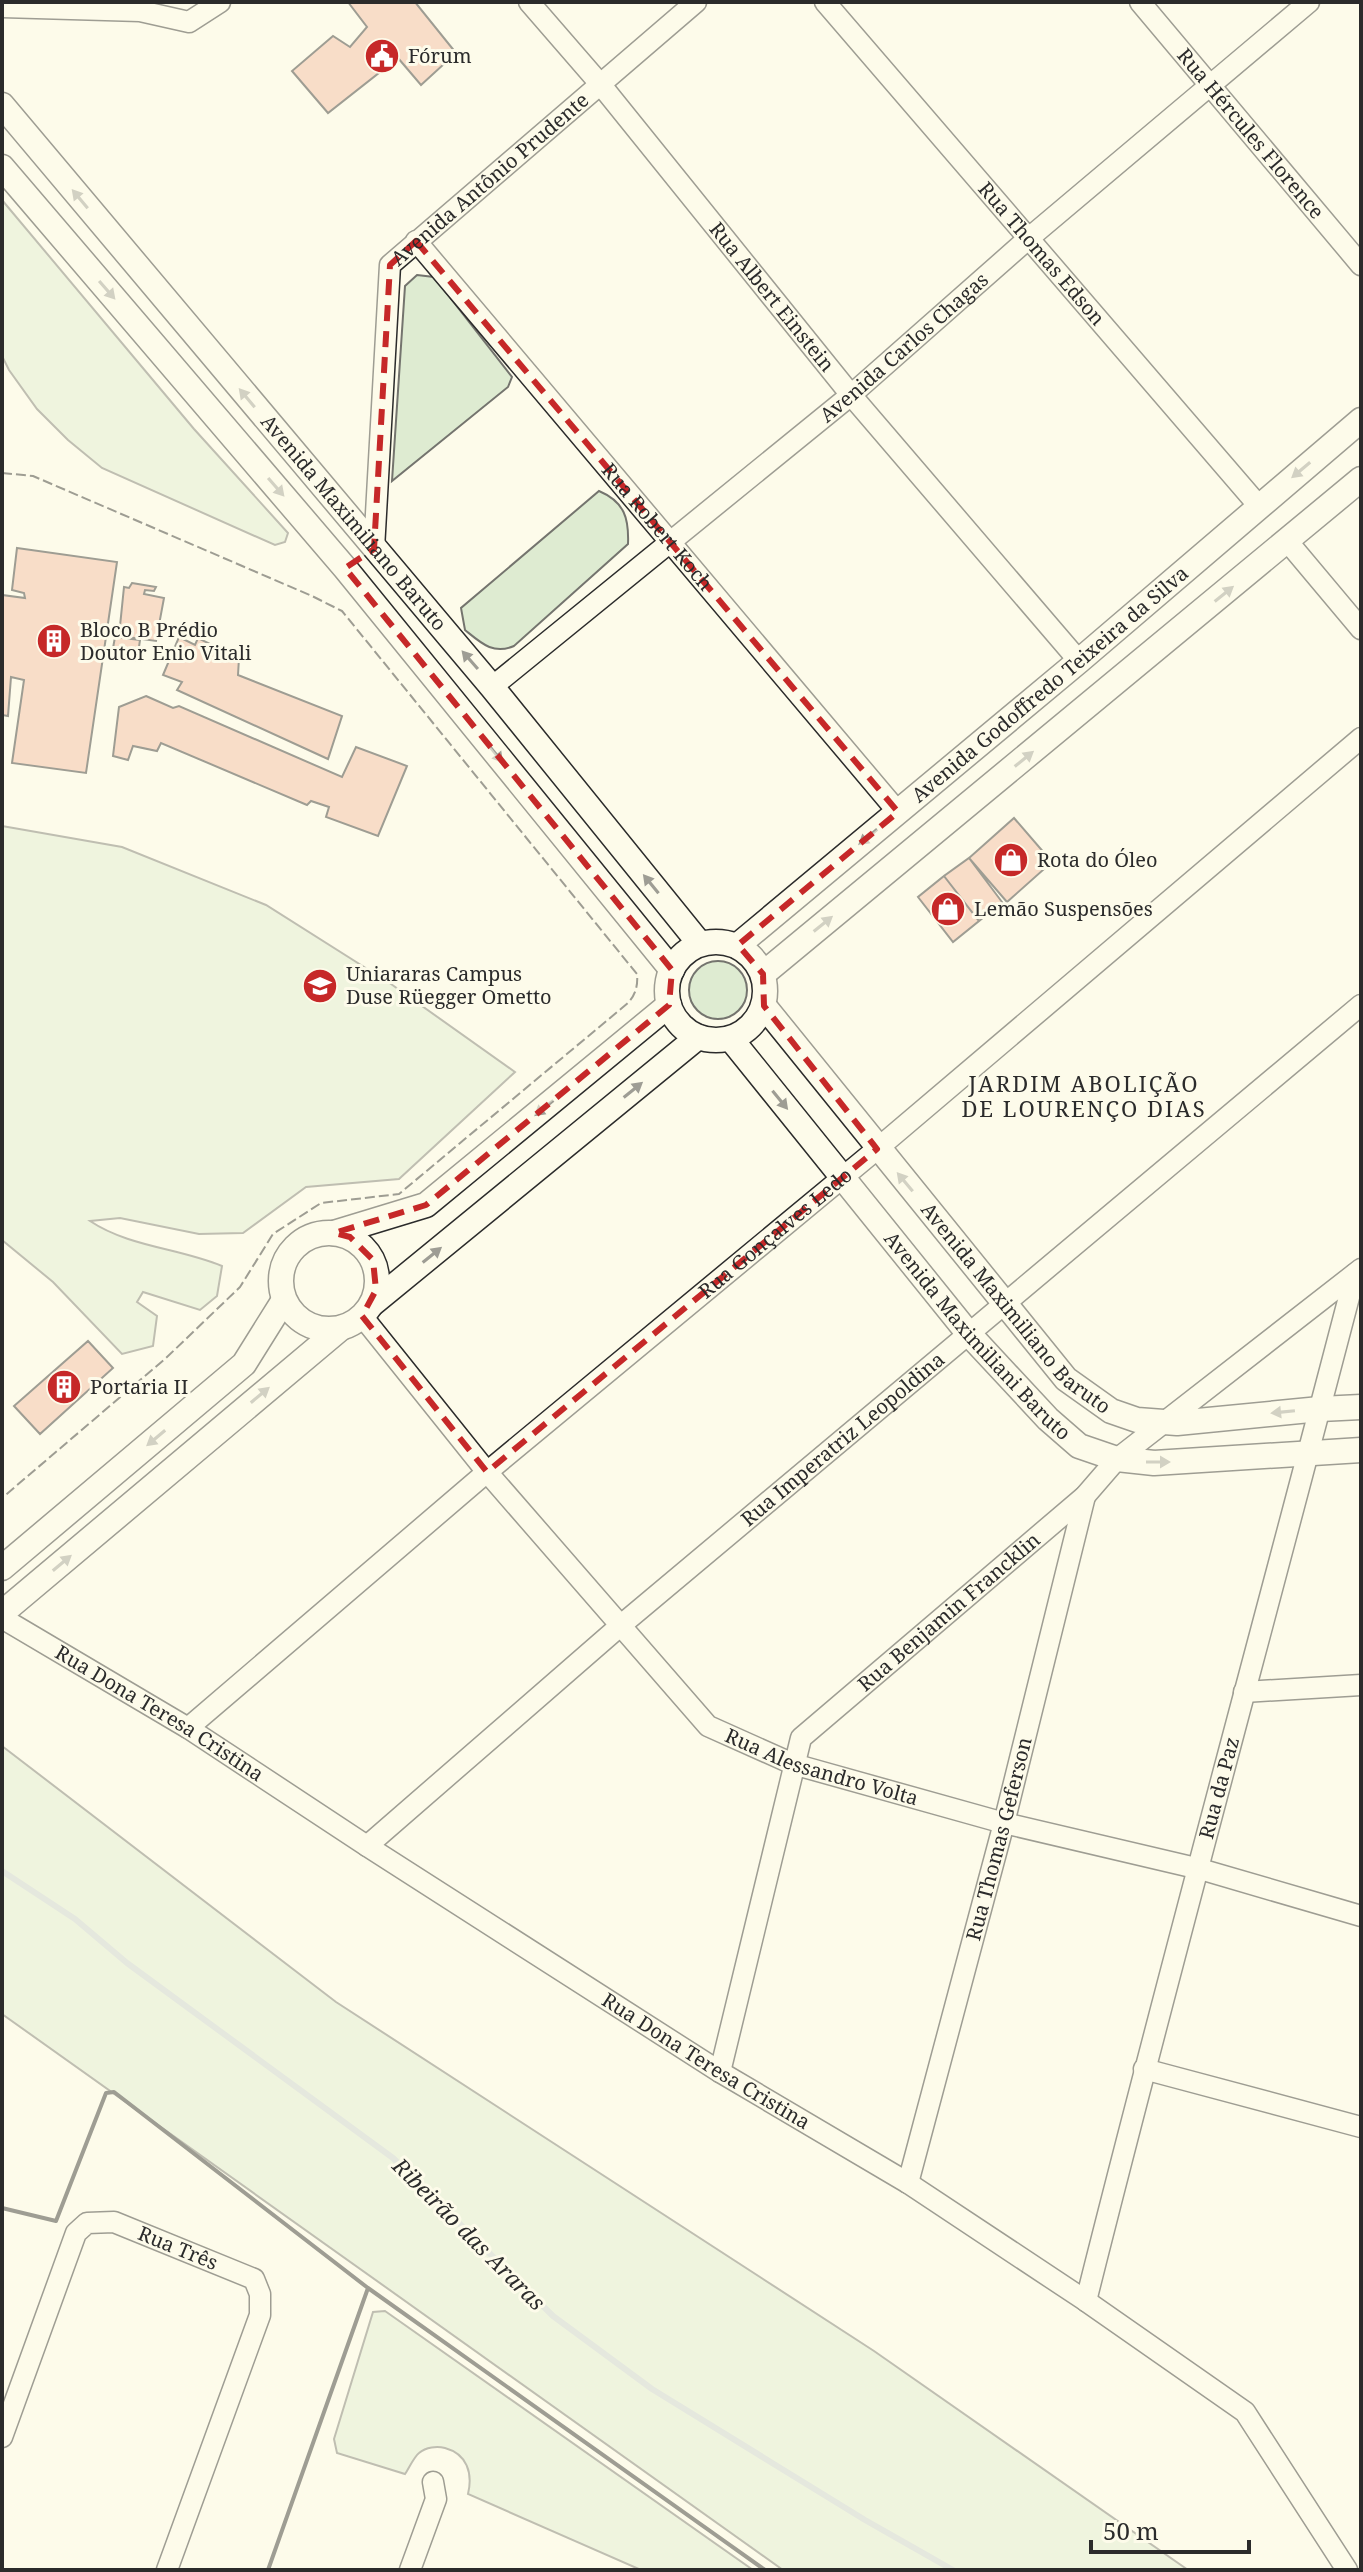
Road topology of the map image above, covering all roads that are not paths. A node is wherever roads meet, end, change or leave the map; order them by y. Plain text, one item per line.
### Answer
1 (220, 2) edge
2 (529, 2) edge
3 (696, 2) edge
4 (825, 2) edge
5 (1140, 2) edge
6 (1309, 2) edge
7 (2, 7) edge
8 (601, 85) junction
9 (1210, 85) junction
10 (2, 105) edge
11 (2, 167) edge
12 (1029, 238) junction
13 (416, 241) junction
14 (1361, 265) edge
15 (851, 395) junction
16 (1361, 420) edge
17 (1361, 479) edge
18 (1258, 505) junction
19 (672, 541) junction
20 (1288, 542) junction
21 (374, 549) junction
22 (345, 568) junction
23 (1361, 629) edge
24 (1079, 661) junction
25 (492, 687) junction
26 (1361, 738) edge
27 (898, 812) junction
28 (700, 944) junction
29 (737, 946) junction
30 (672, 970) junction
31 (763, 974) junction
32 (669, 1005) junction
33 (1361, 1005) edge
34 (764, 1006) junction
35 (698, 1037) junction
36 (731, 1039) junction
37 (877, 1149) junction
38 (842, 1177) junction
39 (334, 1233) junction
40 (1358, 1272) edge
41 (284, 1300) junction
42 (1006, 1302) junction
43 (358, 1316) junction
44 (968, 1333) junction
45 (1361, 1407) edge
46 (1320, 1409) junction
47 (1166, 1422) junction
48 (1361, 1450) edge
49 (1306, 1454) junction
50 (1117, 1459) junction
51 (487, 1472) junction
52 (1085, 1496) junction
53 (2, 1568) edge
54 (2, 1616) edge
55 (620, 1626) junction
56 (1361, 1685) edge
57 (1244, 1692) junction
58 (188, 1728) junction
59 (793, 1764) junction
60 (1004, 1823) junction
61 (367, 1846) junction
62 (1200, 1869) junction
63 (1361, 1916) edge
64 (1144, 2069) junction
65 (720, 2072) junction
66 (1361, 2127) edge
67 (908, 2183) junction
68 (1086, 2301) junction
69 (2, 2437) edge
70 (433, 2482) dead end
71 (167, 2570) edge
72 (410, 2570) edge
73 (1347, 2570) edge

1 - 7 street
2 - 8 street, Rua Albert Einstein
3 - 8 street, Avenida Antônio Prudente
4 - 12 street, Rua Thomas Edson
5 - 9 street, Rua Hércules Florence
6 - 9 street, Avenida Carlos Chagas
8 - 13 street, Avenida Antônio Prudente
8 - 15 street, Rua Albert Einstein
9 - 12 street, Avenida Carlos Chagas
9 - 14 street, Rua Hércules Florence
21 -> 10 street, Avenida Maximiliano Baruto
11 -> 22 street, Avenida Maximiliano Baruto
12 - 15 street, Avenida Carlos Chagas
12 - 18 street, Rua Thomas Edson
13 - 19 street, Rua Robert Koch
13 - 21 street, Avenida Antônio Prudente
15 - 19 street, Avenida Carlos Chagas
15 - 24 street, Rua Albert Einstein
16 -> 18 street, Avenida Godoffredo Teixeira da Silva
17 - 20 street, Avenida Godoffredo Teixeira da Silva
18 - 24 street, Avenida Godoffredo Teixeira da Silva
19 - 25 street, Avenida Carlos Chagas
19 - 27 street, Rua Robert Koch
20 - 23 street
31 -> 20 street, Avenida Godoffredo Teixeira da Silva
21 - 22 street
25 -> 21 street, Avenida Maximiliano Baruto
22 -> 30 street, Avenida Maximiliano Baruto
24 - 27 street, Avenida Godoffredo Teixeira da Silva
28 -> 25 street, Avenida Maximiliano Baruto
26 - 37 street, Rua Gonçalves Ledo
27 -> 29 street, Avenida Godoffredo Teixeira da Silva
28 - 29 street
28 - 30 street
29 - 31 street
30 - 32 street
31 - 34 street
32 - 35 street
32 -> 39 street
33 - 42 street, Rua Imperatriz Leopoldina
34 - 36 street
34 - 37 street, Avenida Maximiliano Baruto
35 - 36 street
43 -> 35 street
36 -> 38 street, Avenida Maximiliani Baruto
37 - 38 street, Rua Gonçalves Ledo
42 -> 37 street, Avenida Maximiliano Baruto
38 - 44 street, Avenida Maximiliani Baruto
38 - 51 street, Rua Gonçalves Ledo
39 - 41 street
39 - 43 street
40 - 46 street, Rua da Paz
40 - 47 street, Rua Benjamin Francklin
41 - 43 street
41 -> 53 street
42 - 44 street, Rua Imperatriz Leopoldina
42 - 47 street, Avenida Maximiliano Baruto
43 - 51 street, Rua Alessandro Volta
54 -> 43 street
44 - 50 street, Avenida Maximiliani Baruto
44 - 55 street, Rua Imperatriz Leopoldina
45 - 46 street, Avenida Maximiliano Baruto
46 -> 47 street, Avenida Maximiliano Baruto
46 - 49 street, Rua da Paz
47 - 50 street, Rua Benjamin Francklin
48 - 49 street, Avenida Maximiliani Baruto
50 -> 49 street, Avenida Maximiliani Baruto
49 - 57 street, Rua da Paz
50 - 52 street, Rua Benjamin Francklin
51 - 55 street, Rua Alessandro Volta
51 - 58 street, Rua Gonçalves Ledo
52 - 59 street, Rua Benjamin Francklin
52 - 60 street, Rua Thomas Geferson
54 - 58 street, Rua Dona Teresa Cristina
55 - 59 street, Rua Alessandro Volta
55 - 61 street, Rua Imperatriz Leopoldina
56 - 57 street
57 - 62 street, Rua da Paz
58 - 61 street, Rua Dona Teresa Cristina
59 - 60 street, Rua Alessandro Volta
59 - 65 street, Rua Benjamin Francklin
60 - 62 street, Rua Alessandro Volta
60 - 67 street, Rua Thomas Geferson
61 - 65 street, Rua Dona Teresa Cristina
62 - 63 street, Rua Alessandro Volta
62 - 64 street, Rua da Paz
64 - 66 street
64 - 68 street, Rua da Paz
65 - 67 street, Rua Dona Teresa Cristina
67 - 68 street, Rua Dona Teresa Cristina
68 - 73 street, Rua Dona Teresa Cristina
69 - 71 street, Rua Três
70 - 72 street

